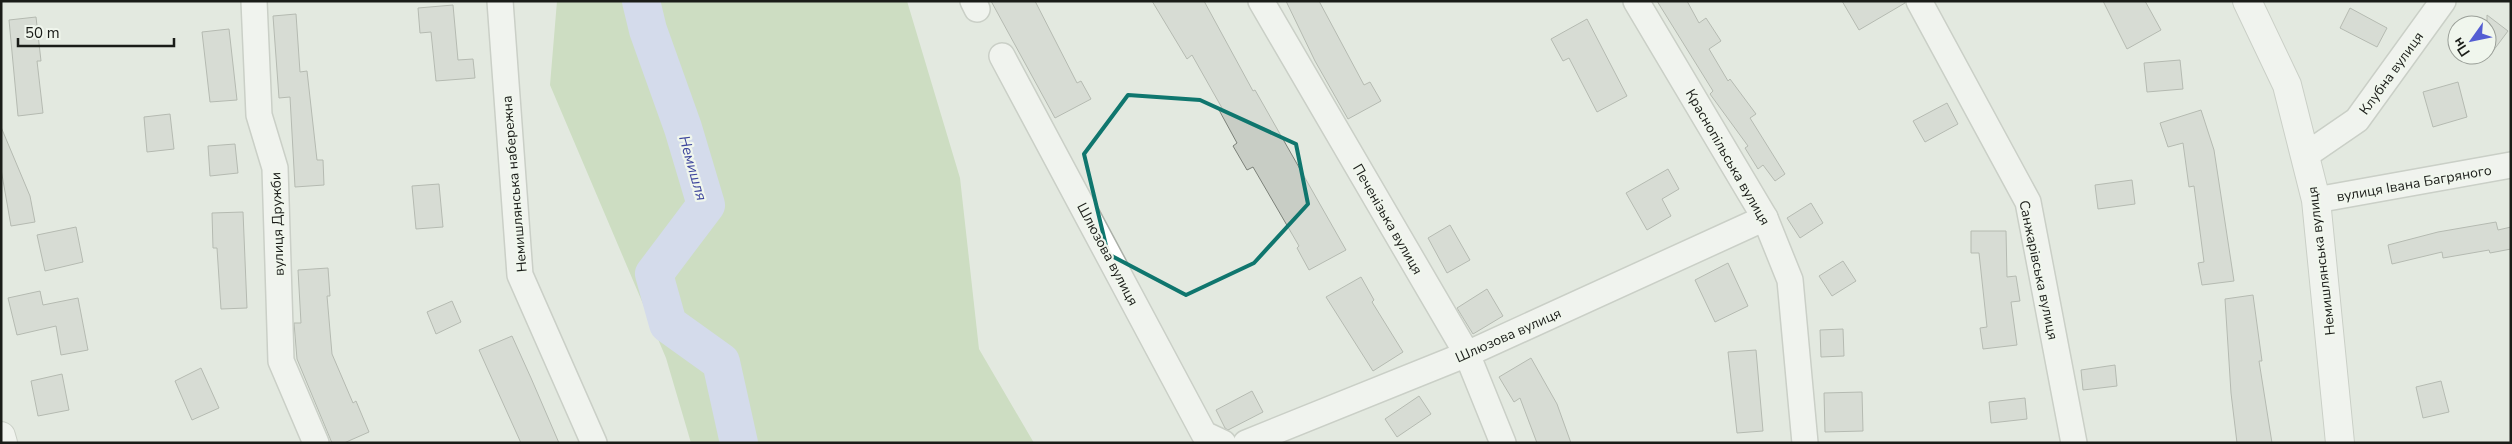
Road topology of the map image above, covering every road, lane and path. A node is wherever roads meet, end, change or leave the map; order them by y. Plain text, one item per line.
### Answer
1 (254, 1) edge
2 (500, 1) edge
3 (1261, 1) edge
4 (1636, 1) edge
5 (1919, 1) edge
6 (2247, 1) edge
7 (2443, 1) edge
8 (1002, 56) dead end
9 (2306, 155) junction
10 (2511, 165) edge
11 (2316, 200) junction
12 (1765, 218) junction
13 (1467, 354) junction
14 (1, 436) edge
15 (3, 443) edge
16 (316, 443) edge
17 (594, 443) edge
18 (1223, 443) edge
19 (1246, 443) edge
20 (1503, 443) edge
21 (1805, 443) edge
22 (2074, 443) edge
23 (2340, 443) edge

1 - 16 street, вулиця Дружби
2 - 17 street, Немишлянська набережна
3 - 13 street, Печенізька вулиця
4 - 12 street, Краснопільська вулиця
5 - 22 street, Санжарівська вулиця
6 - 9 street, Немишлянська вулиця
7 - 9 street, Клубна вулиця
8 - 18 street, Шлюзова вулиця
9 - 11 street, Немишлянська вулиця
10 - 11 street, вулиця Івана Багряного
11 - 23 street, Немишлянська вулиця
12 - 13 street, Шлюзова вулиця
12 - 21 street, Краснопільська вулиця
13 - 19 street, Шлюзова вулиця
13 - 20 street, Печенізька вулиця
14 - 15 street

